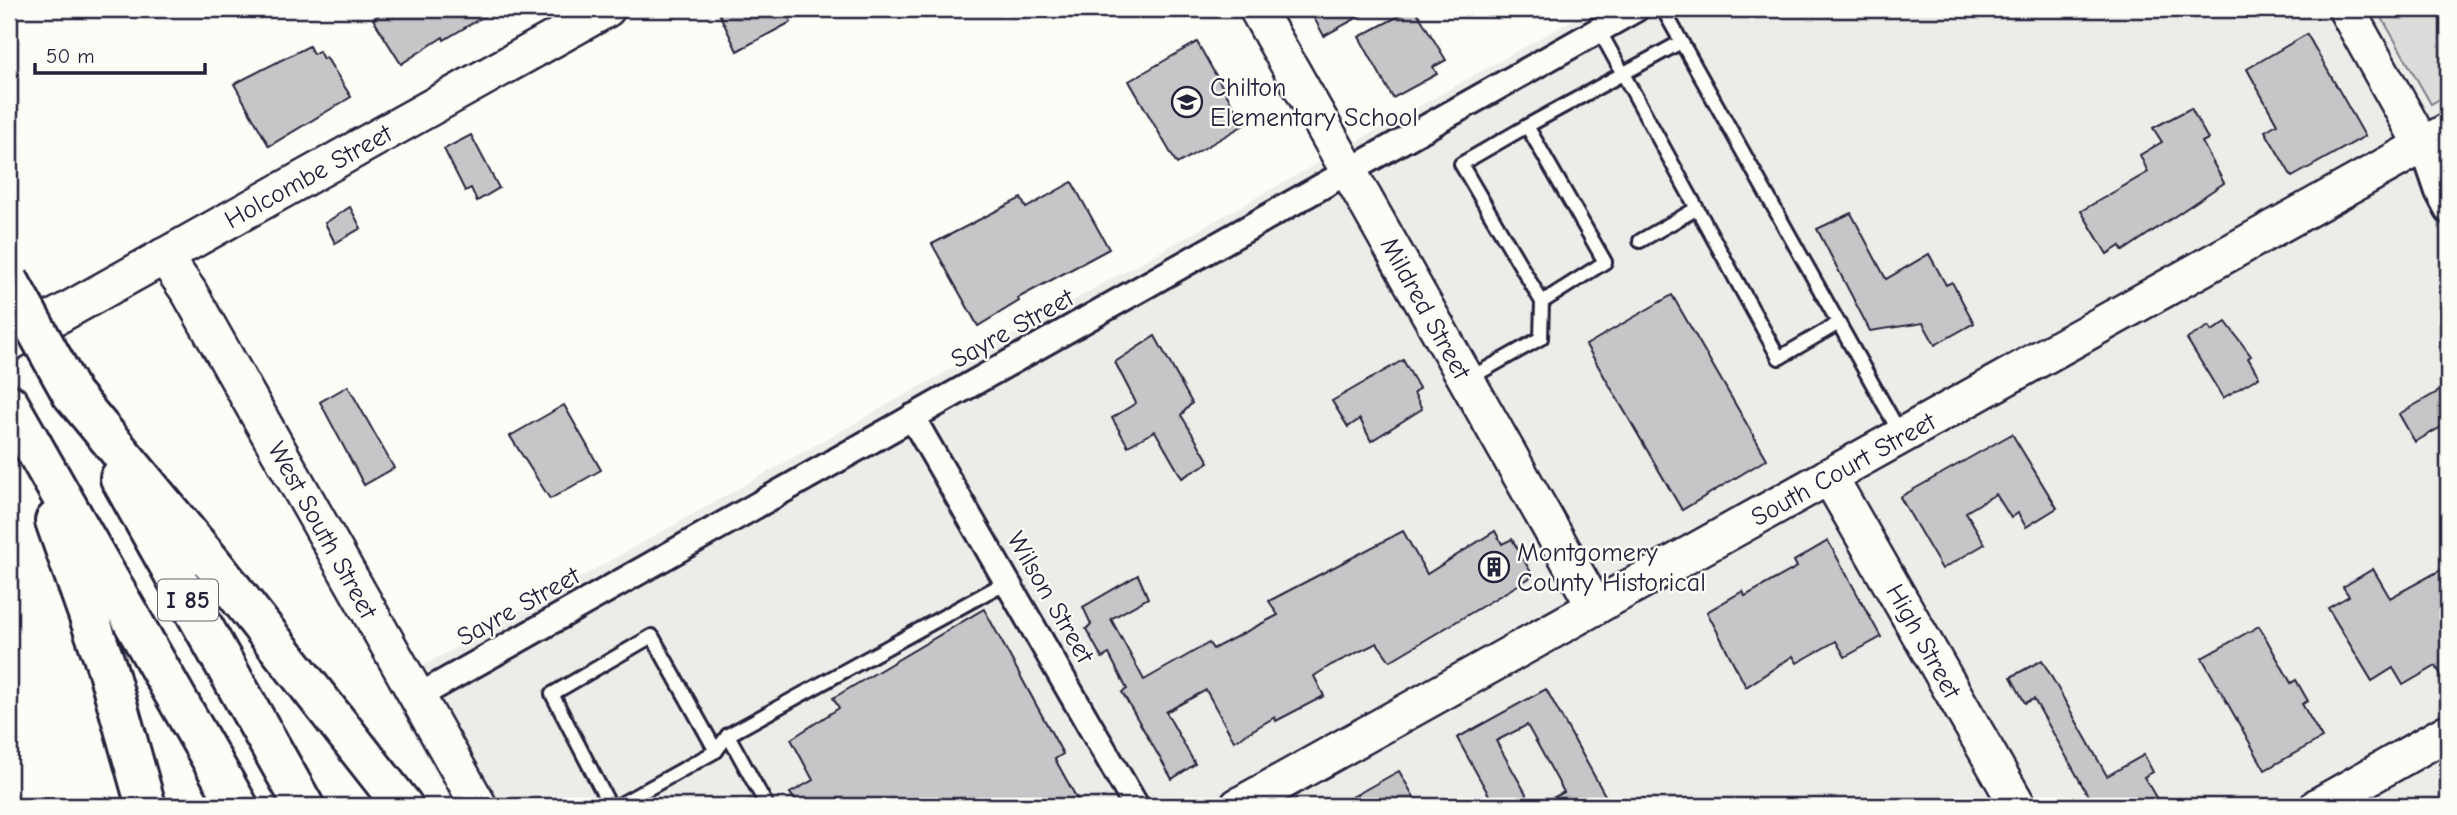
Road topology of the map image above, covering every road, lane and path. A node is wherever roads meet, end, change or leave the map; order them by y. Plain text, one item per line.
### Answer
1 (607, 9) edge
2 (1257, 9) edge
3 (1636, 9) edge
4 (1663, 9) edge
5 (2346, 9) edge
6 (1599, 30) junction
7 (1681, 42) junction
8 (1623, 73) junction
9 (1527, 126) junction
10 (2435, 138) edge
11 (1349, 173) junction
12 (1696, 209) junction
13 (2448, 211) edge
14 (1640, 241) dead end
15 (164, 256) junction
16 (9, 281) edge
17 (1542, 302) junction
18 (1837, 324) junction
19 (9, 343) edge
20 (1466, 380) junction
21 (72, 394) junction
22 (14, 414) edge
23 (912, 418) junction
24 (1902, 436) junction
25 (1829, 476) junction
26 (1008, 581) junction
27 (1595, 607) junction
28 (417, 697) junction
29 (2448, 732) edge
30 (728, 735) junction
31 (716, 751) junction
32 (763, 805) edge
33 (1242, 805) edge
34 (146, 806) edge
35 (237, 806) edge
36 (304, 806) edge
37 (403, 806) edge
38 (479, 806) edge
39 (610, 806) edge
40 (617, 806) edge
41 (1136, 806) edge
42 (2018, 806) edge
43 (2318, 806) edge

1 - 15 street, Holcombe Street
2 - 11 street, Mildred Street
3 - 6 street, Sayre Street
4 - 7 lane
5 - 10 street
6 - 8 lane
6 - 11 street, Sayre Street
7 - 8 lane
7 - 18 lane
8 - 9 lane
8 - 12 lane
9 - 17 lane
9 - 17 lane
10 - 13 street
10 - 24 street, South Court Street
11 - 20 street, Mildred Street
11 - 23 street, Sayre Street
12 - 14 lane
12 - 18 lane
15 - 19 street, Holcombe Street
15 - 28 street, West South Street
16 - 21 highway, I 85, bridge
17 - 20 lane
18 - 24 lane
20 - 27 street, Mildred Street
21 - 36 highway, I 85
21 - 37 highway
22 - 34 highway
22 - 35 highway, I 85
23 - 26 street, Wilson Street
23 - 28 street, Sayre Street
24 - 25 street, South Court Street
25 - 27 street, South Court Street
25 - 42 street, High Street
26 - 30 lane
26 - 41 street, Wilson Street
27 - 33 street, South Court Street
28 - 38 street, West South Street
29 - 43 street
30 - 31 lane
30 - 32 lane
31 - 39 lane
31 - 40 lane

